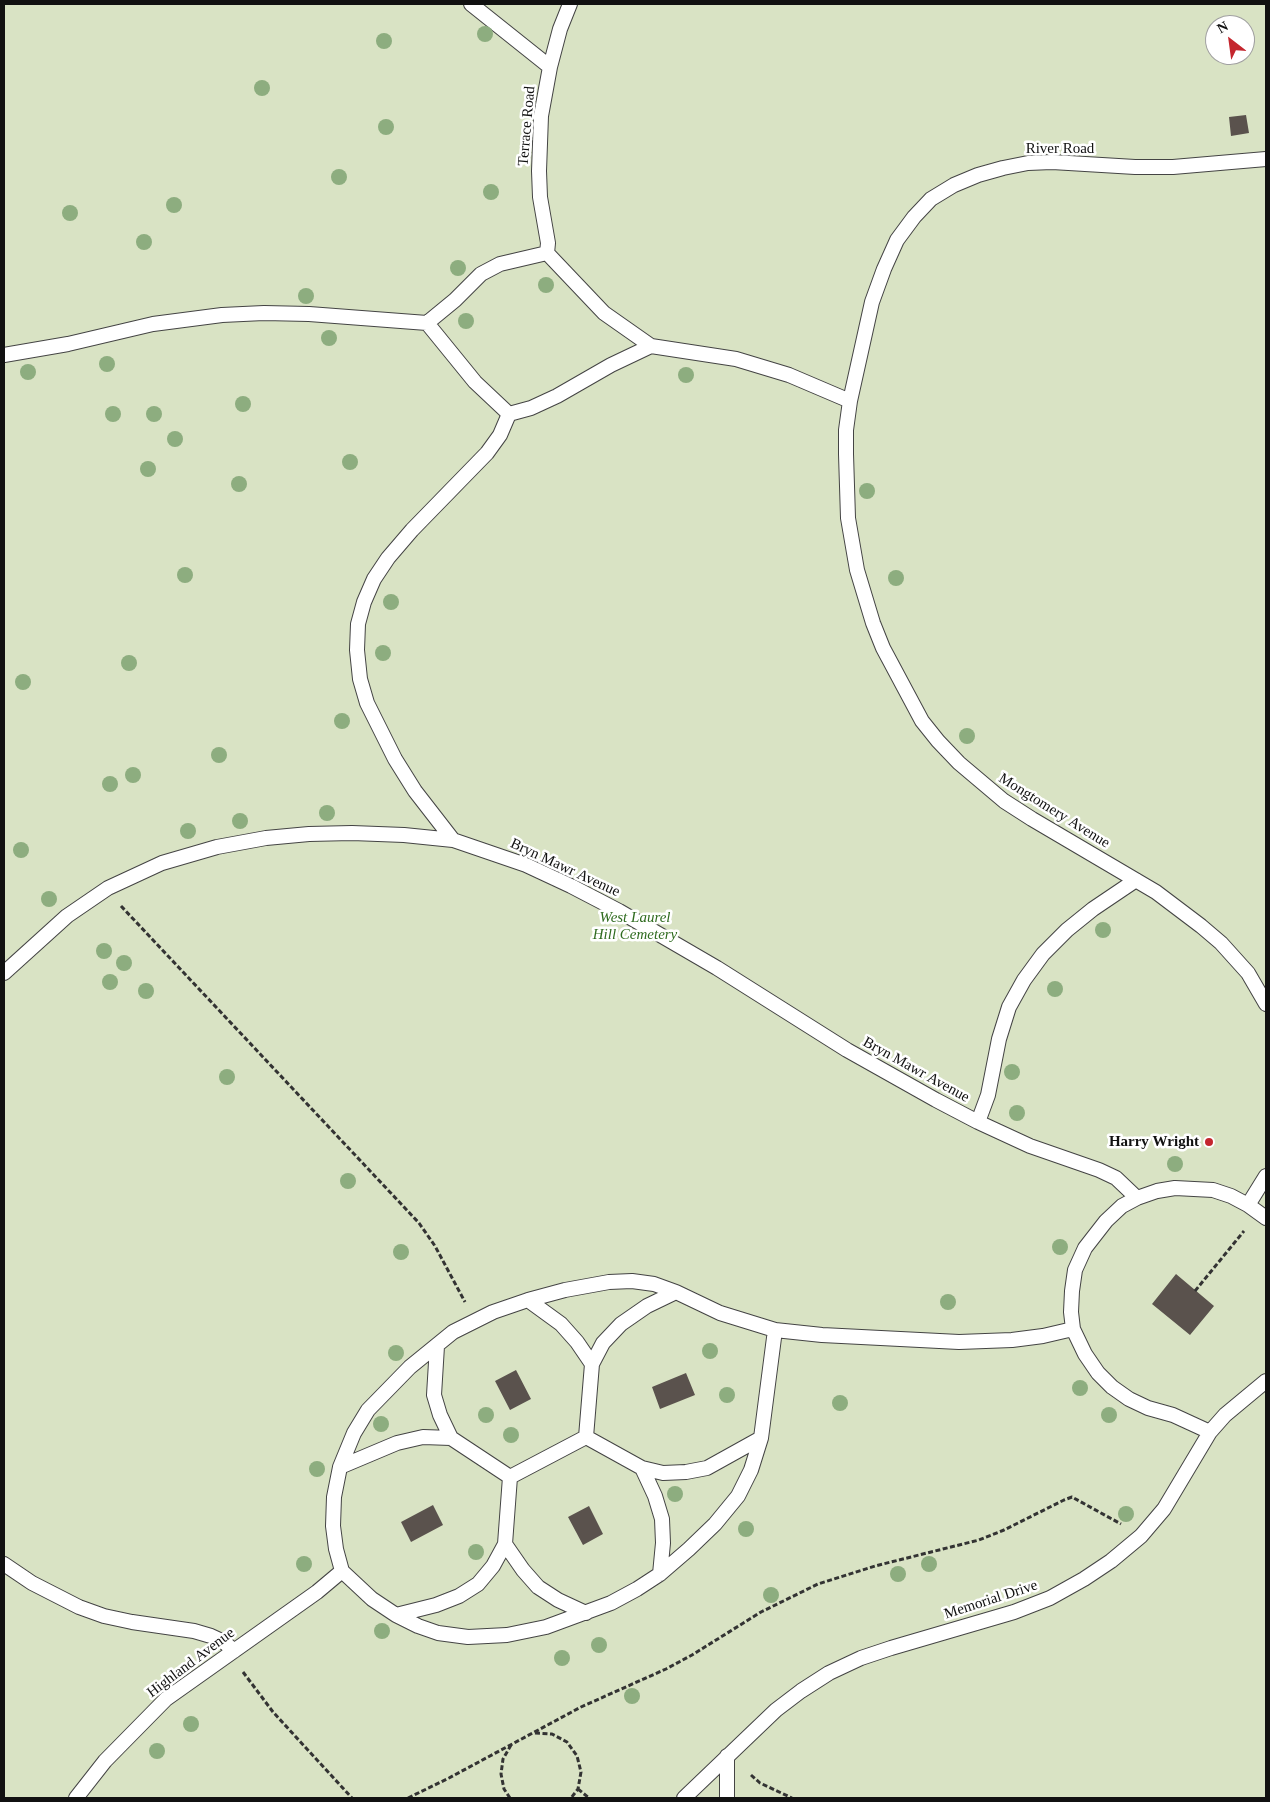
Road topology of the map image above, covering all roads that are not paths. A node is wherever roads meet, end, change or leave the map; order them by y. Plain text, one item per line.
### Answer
1 (471, 4) edge
2 (570, 4) edge
3 (550, 67) junction
4 (1266, 159) edge
5 (547, 253) junction
6 (427, 323) junction
7 (651, 346) junction
8 (4, 355) edge
9 (850, 401) junction
10 (509, 414) junction
11 (453, 840) junction
12 (1136, 880) junction
13 (4, 973) edge
14 (1266, 1004) edge
15 (978, 1122) junction
16 (1266, 1176) edge
17 (1137, 1198) junction
18 (1258, 1212) edge
19 (676, 1292) junction
20 (528, 1300) junction
21 (1073, 1329) junction
22 (775, 1330) junction
23 (437, 1346) junction
24 (592, 1364) junction
25 (1266, 1381) edge
26 (1210, 1432) junction
27 (586, 1437) junction
28 (451, 1438) junction
29 (761, 1438) junction
30 (340, 1467) junction
31 (642, 1468) junction
32 (510, 1476) junction
33 (505, 1544) junction
34 (4, 1564) edge
35 (342, 1571) junction
36 (660, 1574) junction
37 (586, 1613) junction
38 (396, 1615) junction
39 (232, 1652) junction
40 (727, 1756) junction
41 (76, 1798) edge
42 (684, 1798) edge
43 (727, 1798) edge

1 - 3 lane
2 - 3 lane, Terrace Road
3 - 5 lane, Terrace Road
4 - 9 lane, River Road
5 - 6 lane
5 - 7 lane
6 - 8 lane
6 - 10 lane
7 - 9 lane
7 - 10 lane
9 - 12 lane, Mongtomery Avenue
10 - 11 lane
11 - 13 lane, Bryn Mawr Avenue
11 - 15 lane, Bryn Mawr Avenue
12 - 14 lane, Mongtomery Avenue
12 - 15 lane
15 - 17 lane, Bryn Mawr Avenue
16 - 18 lane
17 - 18 lane
17 - 21 lane
19 - 20 lane
19 - 22 lane
19 - 24 lane
20 - 23 lane
20 - 24 lane
21 - 22 lane
21 - 26 lane
22 - 29 lane
23 - 28 lane
23 - 30 lane
24 - 27 lane
25 - 26 lane, Memorial Drive
26 - 40 lane, Memorial Drive
27 - 31 lane
27 - 32 lane
28 - 30 lane
28 - 32 lane
29 - 31 lane
29 - 36 lane
30 - 35 lane
31 - 36 lane
32 - 33 lane
33 - 37 lane
33 - 38 lane
34 - 39 lane
35 - 38 lane
35 - 39 lane, Highland Avenue
36 - 37 lane
37 - 38 lane
39 - 41 lane, Highland Avenue
40 - 42 lane, Memorial Drive
40 - 43 lane

